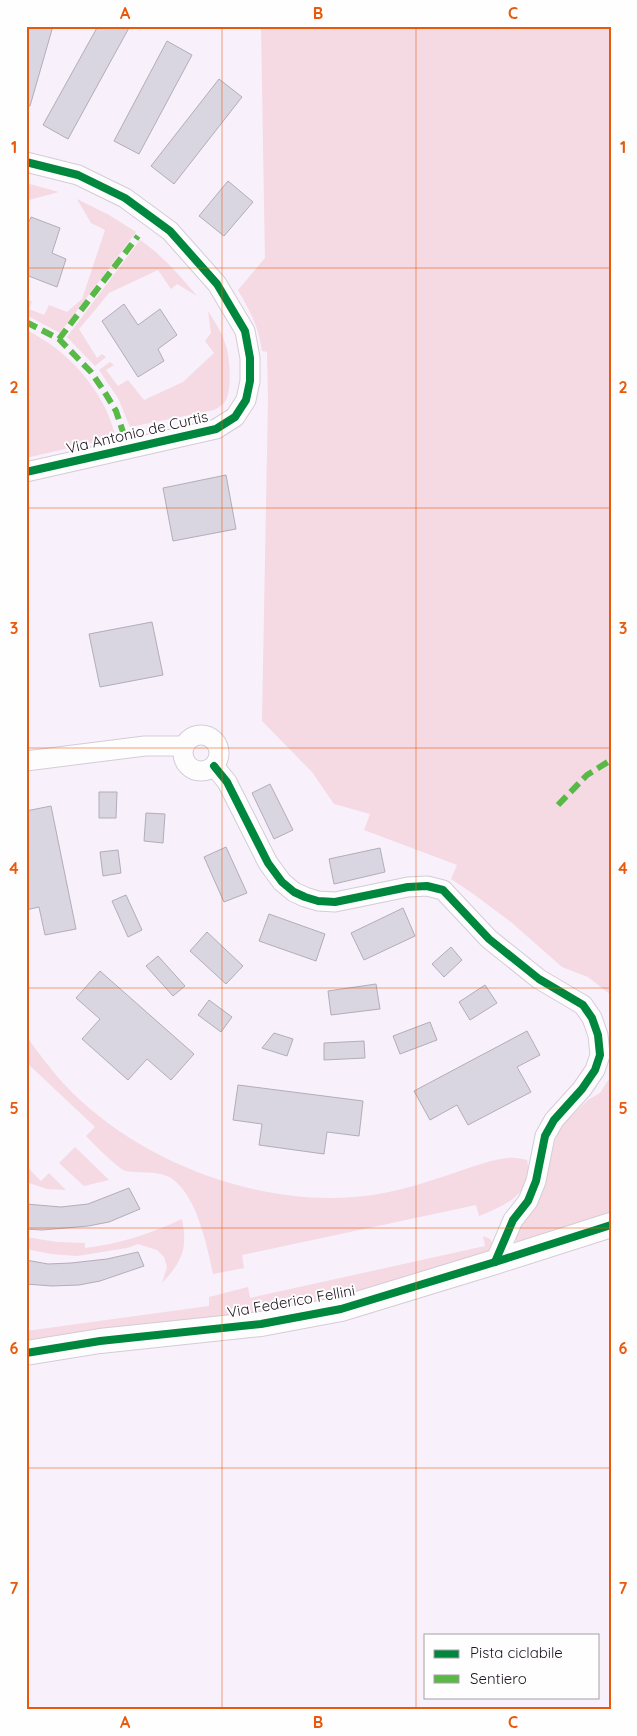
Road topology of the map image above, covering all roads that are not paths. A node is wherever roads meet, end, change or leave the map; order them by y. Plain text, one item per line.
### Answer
1 (26, 162) edge
2 (26, 472) edge
3 (184, 746) junction
4 (26, 761) edge
5 (214, 766) junction
6 (611, 1225) edge
7 (495, 1262) junction
8 (26, 1353) edge

1 - 2 street, Via Antonio de Curtis
3 - 4 street
3 - 5 street
3 - 5 street
5 - 7 street
6 - 7 street, Via Federico Fellini
7 - 8 street, Via Federico Fellini

